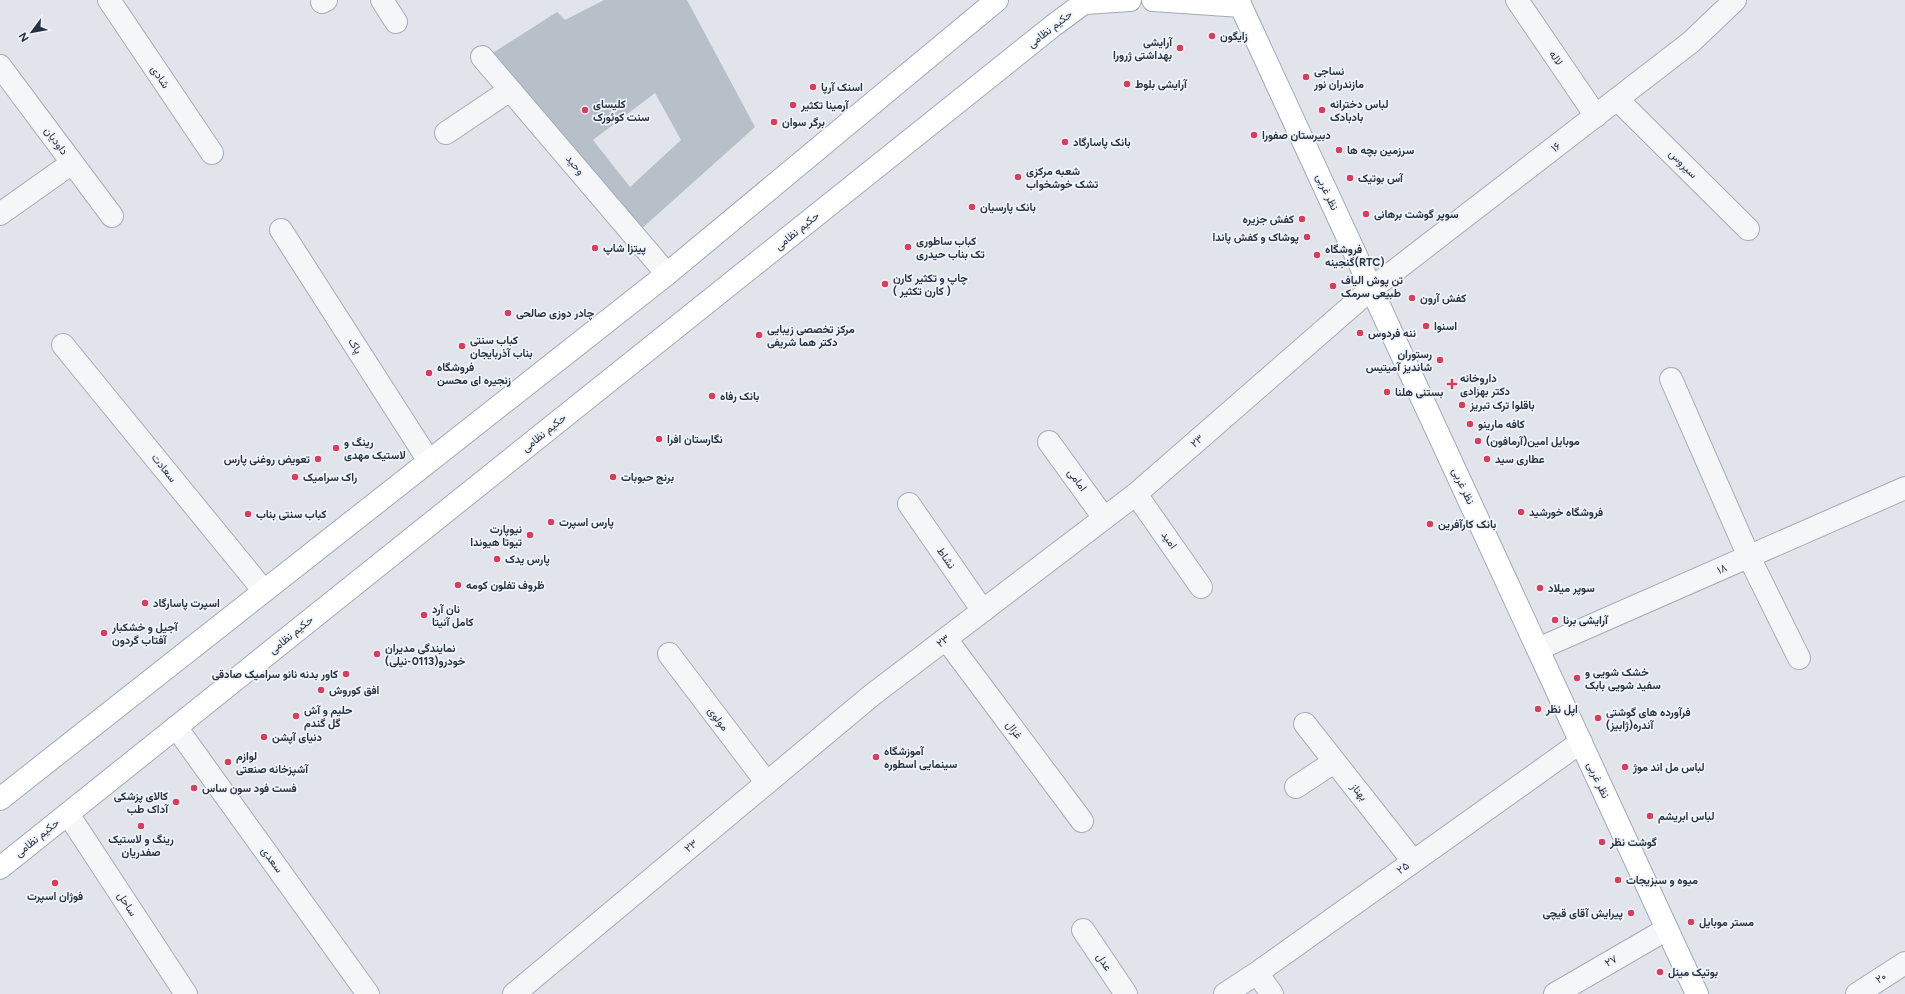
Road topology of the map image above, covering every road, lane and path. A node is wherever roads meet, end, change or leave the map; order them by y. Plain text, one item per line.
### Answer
1 (109, 0) edge
2 (382, 0) edge
3 (996, 0) edge
4 (1130, 0) edge
5 (1154, 0) edge
6 (1517, 0) edge
7 (1087, 1) edge
8 (1731, 1) edge
9 (1241, 2) edge
10 (396, 22) dead end
11 (482, 57) dead end
12 (0, 66) edge
13 (510, 90) junction
14 (1618, 100) junction
15 (1596, 116) junction
16 (446, 133) dead end
17 (212, 153) dead end
18 (72, 163) junction
19 (0, 214) edge
20 (112, 216) dead end
21 (1748, 229) dead end
22 (281, 230) dead end
23 (667, 274) junction
24 (1371, 289) junction
25 (63, 345) dead end
26 (1670, 379) dead end
27 (1049, 442) dead end
28 (429, 461) junction
29 (1905, 488) edge
30 (1136, 494) junction
31 (909, 504) dead end
32 (1104, 518) junction
33 (1749, 557) junction
34 (1201, 587) dead end
35 (264, 591) junction
36 (983, 611) junction
37 (946, 639) junction
38 (1538, 649) junction
39 (668, 654) dead end
40 (1799, 658) dead end
41 (1305, 724) dead end
42 (176, 727) junction
43 (1581, 742) junction
44 (1334, 762) junction
45 (767, 783) junction
46 (1296, 787) dead end
47 (0, 799) edge
48 (68, 814) junction
49 (1082, 822) dead end
50 (1413, 861) junction
51 (0, 868) edge
52 (1667, 929) junction
53 (1083, 930) dead end
54 (1905, 963) edge
55 (1257, 973) junction
56 (186, 994) edge
57 (368, 994) edge
58 (514, 994) edge
59 (1126, 994) edge
60 (1225, 994) edge
61 (1272, 994) edge
62 (1556, 994) edge
63 (1697, 994) edge
64 (1857, 994) edge

1 - 17 street, شادی
2 - 10 street
3 - 23 main road
4 - 7 main road
5 - 9 main road
6 - 15 street, لاله
7 - 42 main road, حکیم نظامی
8 - 14 street, ۱۶
9 - 24 main road, نظر غربی
11 - 13 street, وحید
12 - 18 street, داودیان
13 - 16 street
13 - 23 street, وحید
14 - 15 street, ۱۶
14 - 21 street, سیروس
15 - 24 street, ۱۶
18 - 19 street
18 - 20 street, داودیان
22 - 28 street, پاک
23 - 28 main road
24 - 30 street, ۲۳
24 - 38 main road, نظر غربی
25 - 35 street, سعادت
26 - 33 street
27 - 32 street, امامی
28 - 35 main road
29 - 33 street, ۱۸
30 - 32 street, ۲۳
30 - 34 street, امید
31 - 36 street, نشاط
32 - 36 street, ۲۳
33 - 38 street, ۱۸
33 - 40 street
35 - 47 main road
36 - 37 street, ۲۳
37 - 45 street, ۲۳
37 - 49 street, غزال
38 - 43 main road, نظر غربی
39 - 45 street, مولوی
41 - 44 street, بهناز
42 - 48 main road, حکیم نظامی
42 - 57 street, سعدی
43 - 50 street, ۲۵
43 - 52 main road, نظر غربی
44 - 46 street
44 - 50 street, بهناز
45 - 58 street, ۲۳
48 - 51 main road, حکیم نظامی
48 - 56 street, ساحل
50 - 55 street, ۲۵
52 - 62 street, ۲۷
52 - 63 main road, نظر غربی
53 - 59 street, عدل
54 - 64 street, ۲۰
55 - 60 street, ۲۵
55 - 61 street

